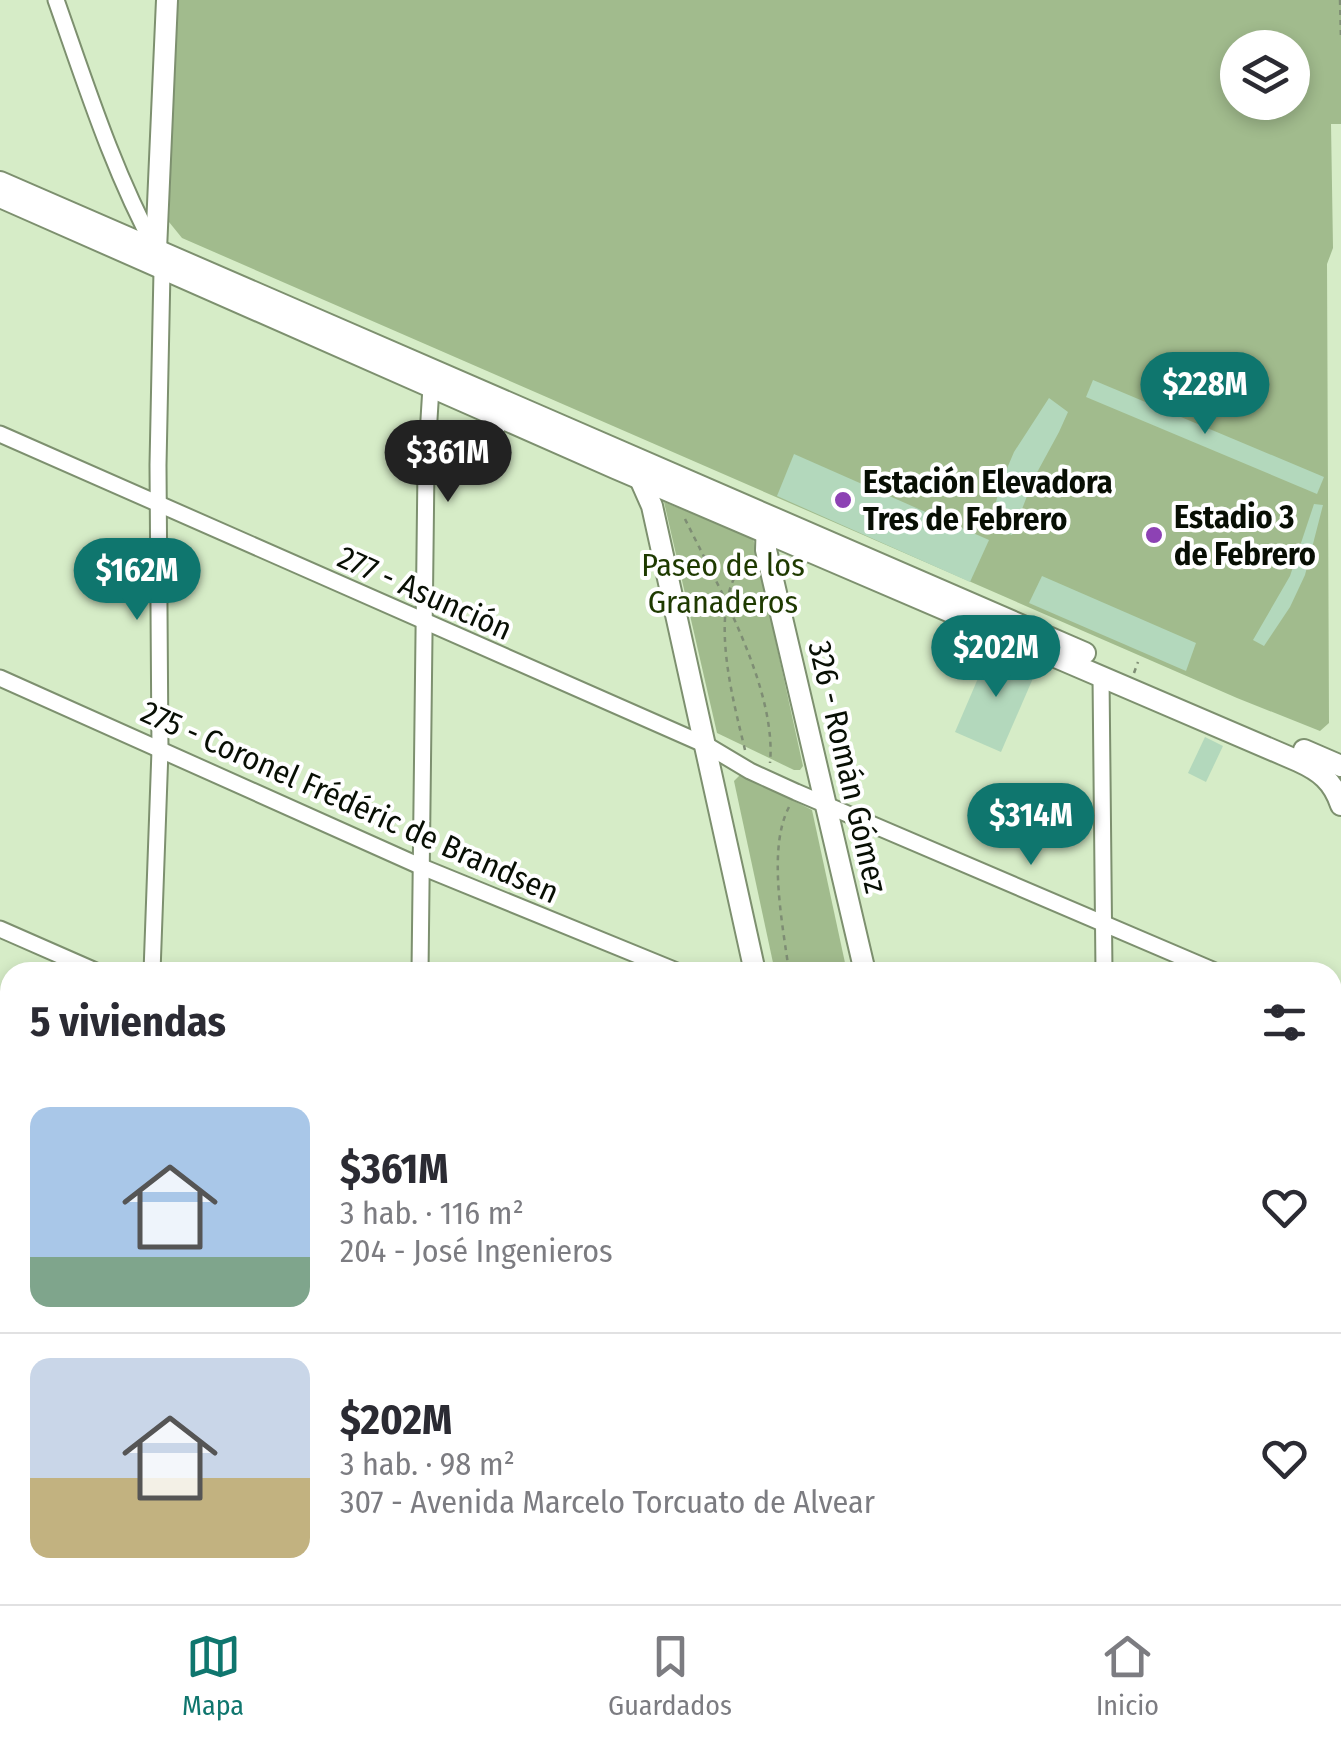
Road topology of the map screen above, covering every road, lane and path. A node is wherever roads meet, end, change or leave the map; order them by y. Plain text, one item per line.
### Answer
1 (56, 0) edge
2 (166, 0) edge
3 (1340, 0) edge
4 (1341, 40) edge
5 (0, 182) edge
6 (0, 198) edge
7 (159, 260) junction
8 (435, 380) junction
9 (504, 418) junction
10 (0, 434) edge
11 (428, 444) junction
12 (640, 478) junction
13 (675, 494) junction
14 (159, 504) junction
15 (766, 532) junction
16 (728, 609) junction
17 (425, 622) junction
18 (1101, 676) junction
19 (0, 678) edge
20 (708, 746) junction
21 (160, 750) junction
22 (1340, 762) edge
23 (750, 771) junction
24 (768, 780) junction
25 (796, 792) junction
26 (827, 804) junction
27 (1341, 805) edge
28 (422, 866) junction
29 (1104, 924) junction
30 (0, 929) edge
31 (75, 962) edge
32 (152, 962) edge
33 (420, 962) edge
34 (655, 962) edge
35 (753, 962) edge
36 (789, 962) edge
37 (863, 962) edge
38 (1104, 962) edge
39 (1193, 962) edge

1 - 7 street
2 - 7 main road
3 - 4 path
5 - 7 main road
6 - 7 main road
7 - 8 main road
7 - 14 street
8 - 9 main road
8 - 11 street
8 - 15 main road
9 - 11 street
9 - 12 main road
10 - 14 street, 277 - Asunción
11 - 17 street
12 - 13 main road
12 - 20 main road
13 - 15 main road
13 - 16 path
14 - 17 street, 277 - Asunción
14 - 21 street
15 - 16 path
15 - 18 main road
15 - 22 main road
15 - 26 main road, 326 - Román Gómez
16 - 23 path
16 - 24 path
17 - 20 street, 277 - Asunción
17 - 28 street
18 - 27 main road
18 - 29 street
19 - 21 street, 275 - Coronel Frédéric de Brandsen
20 - 23 street, 277 - Asunción
20 - 35 main road
21 - 28 street, 275 - Coronel Frédéric de Brandsen
21 - 32 street
23 - 24 street, 277 - Asunción
24 - 25 street, 277 - Asunción
25 - 26 street, 277 - Asunción
25 - 36 path
26 - 29 street, 277 - Asunción
26 - 37 main road, 326 - Román Gómez
28 - 33 street
28 - 34 street, 275 - Coronel Frédéric de Brandsen
29 - 38 street
29 - 39 street, 277 - Asunción
30 - 31 street

